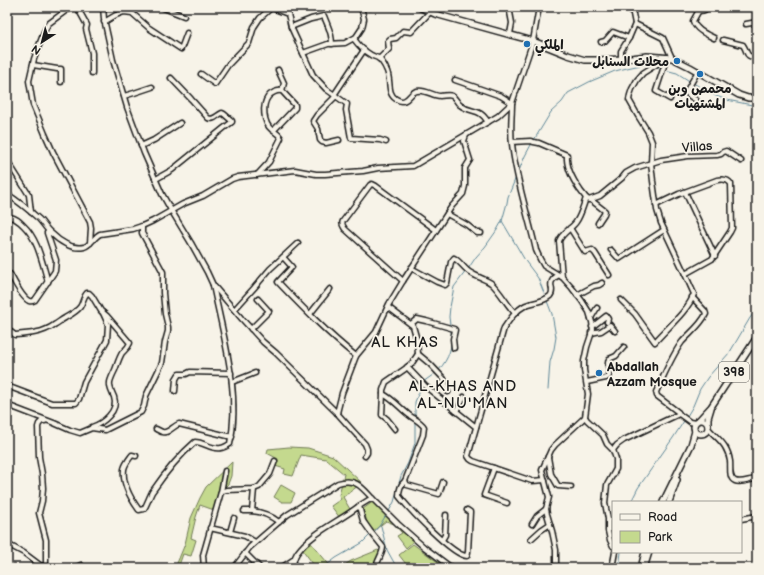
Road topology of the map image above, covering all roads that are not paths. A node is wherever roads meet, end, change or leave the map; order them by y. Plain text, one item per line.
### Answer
1 (70, 7) edge
2 (77, 7) edge
3 (103, 7) edge
4 (161, 7) edge
5 (287, 7) edge
6 (361, 7) edge
7 (419, 7) edge
8 (509, 7) edge
9 (540, 7) edge
10 (630, 7) edge
11 (708, 7) edge
12 (695, 8) edge
13 (430, 12) junction
14 (288, 14) junction
15 (184, 16) dead end
16 (104, 22) junction
17 (757, 22) edge
18 (635, 24) junction
19 (746, 24) dead end
20 (291, 27) junction
21 (187, 33) dead end
22 (510, 34) junction
23 (354, 38) junction
24 (629, 38) junction
25 (714, 38) dead end
26 (722, 40) dead end
27 (533, 41) junction
28 (600, 42) dead end
29 (332, 44) junction
30 (364, 50) junction
31 (302, 53) junction
32 (666, 57) junction
33 (757, 58) edge
34 (379, 59) junction
35 (620, 59) junction
36 (33, 65) junction
37 (278, 70) dead end
38 (698, 71) junction
39 (92, 73) dead end
40 (200, 74) dead end
41 (171, 78) dead end
42 (455, 80) dead end
43 (61, 82) dead end
44 (152, 87) dead end
45 (282, 91) junction
46 (335, 95) junction
47 (124, 96) junction
48 (757, 98) edge
49 (670, 99) dead end
50 (696, 100) dead end
51 (512, 103) junction
52 (488, 122) junction
53 (180, 123) dead end
54 (274, 130) junction
55 (467, 134) junction
56 (340, 140) dead end
57 (386, 142) dead end
58 (512, 142) junction
59 (142, 146) junction
60 (7, 160) edge
61 (741, 161) dead end
62 (651, 163) junction
63 (257, 175) junction
64 (156, 180) junction
65 (685, 192) junction
66 (7, 194) edge
67 (586, 198) junction
68 (591, 200) junction
69 (656, 205) junction
70 (170, 210) junction
71 (31, 213) junction
72 (447, 214) junction
73 (7, 220) edge
74 (598, 223) dead end
75 (142, 226) junction
76 (570, 228) junction
77 (436, 230) junction
78 (664, 230) junction
79 (50, 233) junction
80 (481, 233) dead end
81 (298, 243) dead end
82 (90, 244) junction
83 (611, 250) dead end
84 (714, 256) junction
85 (282, 257) junction
86 (411, 268) junction
87 (7, 274) edge
88 (685, 274) junction
89 (609, 275) dead end
90 (560, 276) junction
91 (402, 281) junction
92 (48, 282) junction
93 (602, 283) dead end
94 (213, 285) junction
95 (330, 289) dead end
96 (577, 294) junction
97 (692, 298) junction
98 (258, 299) dead end
99 (621, 300) dead end
100 (388, 307) junction
101 (597, 308) dead end
102 (235, 309) junction
103 (103, 312) junction
104 (515, 313) junction
105 (310, 314) junction
106 (591, 318) junction
107 (608, 322) dead end
108 (411, 324) junction
109 (592, 327) junction
110 (7, 329) edge
111 (251, 329) junction
112 (615, 331) dead end
113 (591, 333) junction
114 (757, 337) edge
115 (624, 347) dead end
116 (454, 348) dead end
117 (418, 354) junction
118 (356, 356) junction
119 (407, 367) junction
120 (231, 373) junction
121 (255, 373) dead end
122 (232, 382) junction
123 (586, 382) junction
124 (7, 386) edge
125 (175, 391) dead end
126 (448, 392) dead end
127 (383, 394) junction
128 (464, 397) dead end
129 (7, 405) edge
130 (711, 407) junction
131 (456, 411) junction
132 (337, 413) junction
133 (679, 414) junction
134 (585, 417) junction
135 (48, 421) junction
136 (697, 422) junction
137 (476, 427) junction
138 (92, 428) junction
139 (707, 428) junction
140 (156, 429) dead end
141 (395, 429) dead end
142 (695, 431) junction
143 (700, 434) junction
144 (232, 437) junction
145 (691, 445) junction
146 (613, 450) junction
147 (687, 453) junction
148 (136, 456) dead end
149 (365, 456) dead end
150 (548, 457) junction
151 (275, 461) dead end
152 (494, 468) junction
153 (225, 471) dead end
154 (544, 480) junction
155 (757, 480) edge
156 (405, 481) junction
157 (444, 482) dead end
158 (570, 486) dead end
159 (254, 489) junction
160 (221, 492) junction
161 (372, 498) junction
162 (663, 501) edge
163 (669, 501) edge
164 (507, 503) dead end
165 (359, 506) junction
166 (546, 509) junction
167 (467, 510) dead end
168 (244, 511) dead end
169 (252, 511) junction
170 (446, 516) dead end
171 (757, 516) edge
172 (234, 518) dead end
173 (742, 519) edge
174 (279, 522) junction
175 (532, 524) dead end
176 (550, 524) junction
177 (210, 528) junction
178 (230, 532) junction
179 (531, 539) dead end
180 (442, 540) junction
181 (256, 542) junction
182 (7, 544) edge
183 (612, 544) edge
184 (245, 553) junction
185 (615, 553) edge
186 (645, 553) edge
187 (649, 553) edge
188 (293, 560) junction
189 (81, 565) dead end
190 (47, 568) edge
191 (70, 568) edge
192 (204, 568) edge
193 (234, 568) edge
194 (260, 568) edge
195 (281, 568) edge
196 (293, 568) edge
197 (376, 568) edge
198 (452, 568) edge
199 (556, 568) edge
200 (612, 568) edge
201 (641, 568) edge
202 (644, 568) edge

1 - 36 street
2 - 39 street
3 - 16 street
4 - 15 street
5 - 14 street
6 - 23 street
7 - 13 main road
8 - 22 street
9 - 27 street
10 - 18 street
11 - 12 street
12 - 25 street
13 - 22 main road
13 - 34 street
14 - 20 street
14 - 40 street
16 - 21 street
16 - 47 street
17 - 19 street
18 - 24 street
18 - 32 street
20 - 29 street
20 - 31 street
22 - 27 main road
23 - 29 street
23 - 30 street
24 - 28 street
24 - 35 street
26 - 33 street
27 - 35 main road
27 - 51 street
29 - 31 street
30 - 34 street
30 - 46 street
31 - 46 street
32 - 35 main road
32 - 38 main road
32 - 49 street
32 - 62 street
34 - 52 street
36 - 43 street
36 - 82 street
37 - 45 street
38 - 48 main road
38 - 50 street
41 - 64 street
42 - 51 street
44 - 47 street
45 - 54 street
45 - 54 street
46 - 56 street
46 - 57 street
47 - 59 street
51 - 52 street
51 - 58 street
52 - 55 street
53 - 59 street
54 - 63 street
55 - 63 street
55 - 72 street
58 - 67 street
58 - 90 street
59 - 64 street
60 - 71 street
61 - 62 street, Villas
62 - 68 street, Villas
62 - 69 street
63 - 70 street
64 - 70 street
65 - 69 street
65 - 84 street
65 - 84 street
66 - 71 street
67 - 68 street
67 - 76 street
68 - 74 street
69 - 78 street
70 - 75 street
70 - 94 street
71 - 79 street
72 - 77 street
72 - 80 street
73 - 92 street
75 - 82 street
75 - 138 street
76 - 89 street
76 - 90 street
77 - 86 street
77 - 91 street
78 - 83 street
78 - 88 street
79 - 82 street
79 - 92 street
81 - 85 street
84 - 88 street
85 - 102 street
85 - 105 street
86 - 91 street
86 - 104 street
87 - 92 street
88 - 97 street
90 - 96 street
90 - 104 street
91 - 100 street
93 - 96 street
94 - 102 street
94 - 120 street
95 - 105 street
96 - 106 street
97 - 99 street
97 - 133 street
98 - 111 street
100 - 108 street
100 - 118 street
101 - 106 street
102 - 111 street
103 - 110 street
103 - 124 street
103 - 138 street
104 - 137 street
105 - 118 street
106 - 109 street
107 - 109 street
108 - 116 street
108 - 117 street
109 - 113 street
111 - 132 street
112 - 113 street
113 - 123 street
114 - 130 main road, 398
115 - 123 street
117 - 119 street
117 - 126 street
118 - 132 street
119 - 127 street
119 - 131 street
120 - 122 street
120 - 125 street
121 - 122 street
122 - 144 street
123 - 134 street
127 - 141 street
127 - 156 street
128 - 131 street
129 - 135 street
130 - 136 main road, 398
130 - 139 main road, 398
131 - 137 street
132 - 149 street
133 - 136 street
133 - 146 street
134 - 146 street
134 - 150 street
135 - 138 street
135 - 190 street
136 - 139 main road
136 - 142 main road
137 - 152 street
139 - 143 main road
139 - 155 street
140 - 144 street
142 - 143 main road
142 - 145 main road
143 - 145 main road
144 - 148 street
145 - 147 main road
146 - 183 street
147 - 162 main road
147 - 163 main road
150 - 154 street
150 - 158 street
151 - 159 street
152 - 154 street
152 - 164 street
153 - 160 street
154 - 166 street
156 - 157 street
156 - 180 street
159 - 160 street
159 - 169 street
160 - 177 street
161 - 165 street
161 - 174 street
161 - 198 street
165 - 188 street
165 - 197 street
166 - 175 street
166 - 176 street
167 - 180 street
168 - 169 street
169 - 174 street
170 - 180 street
171 - 173 street
172 - 178 street
174 - 181 street
176 - 179 street
176 - 199 street
177 - 178 street
177 - 192 street
178 - 181 street
181 - 184 street
182 - 190 street
184 - 193 street
184 - 194 street
185 - 200 street
186 - 201 main road
187 - 202 main road
188 - 195 street
188 - 196 street
189 - 191 street

